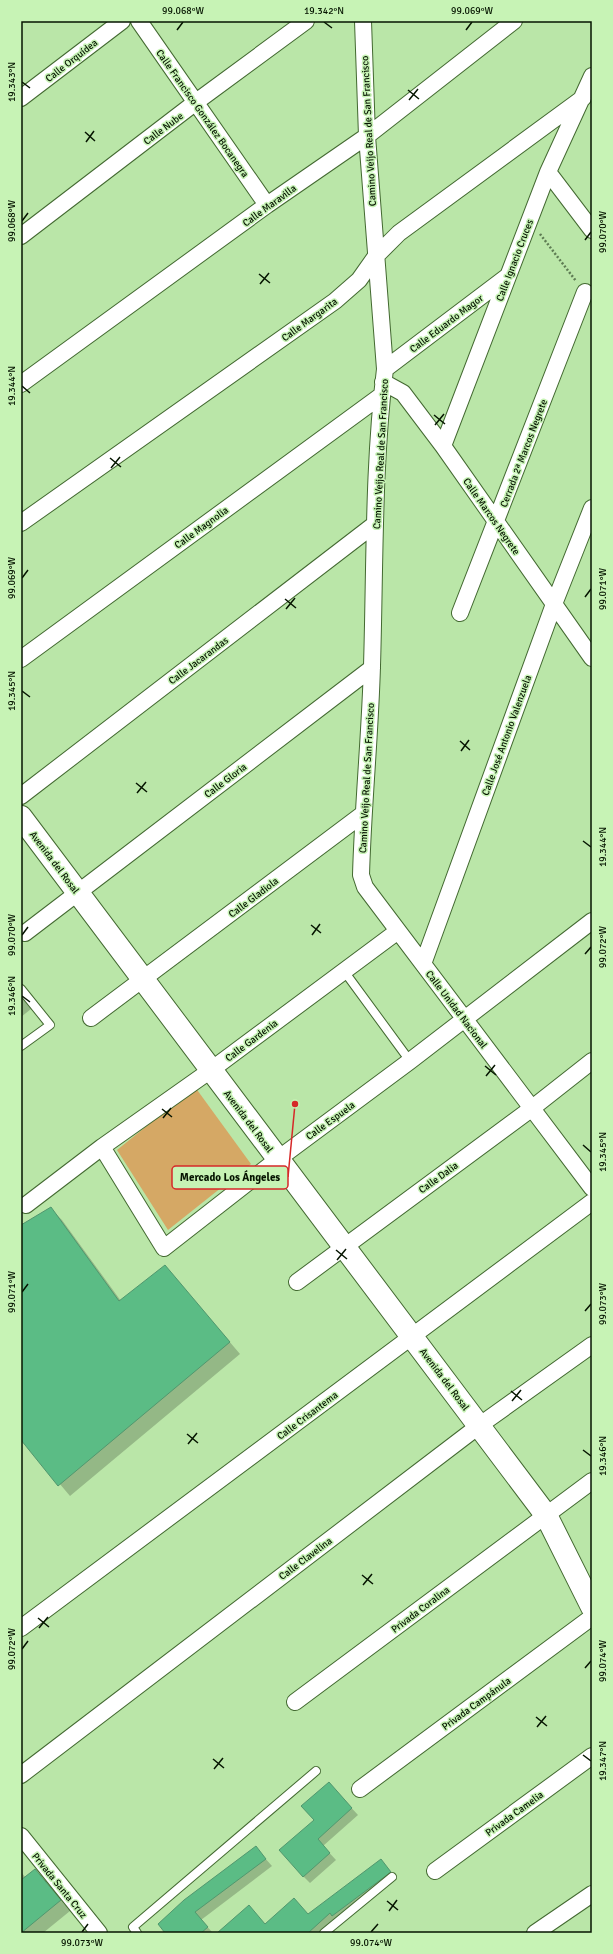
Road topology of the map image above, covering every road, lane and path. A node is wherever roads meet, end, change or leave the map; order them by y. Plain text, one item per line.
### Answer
1 (122, 21) edge
2 (139, 21) edge
3 (306, 21) edge
4 (363, 21) edge
5 (514, 21) edge
6 (592, 76) edge
7 (21, 98) edge
8 (196, 102) junction
9 (587, 104) edge
10 (367, 136) junction
11 (548, 172) junction
12 (267, 205) junction
13 (529, 219) junction
14 (592, 230) edge
15 (21, 236) edge
16 (376, 256) junction
17 (508, 276) junction
18 (585, 292) joint
19 (383, 382) junction
20 (21, 384) edge
21 (443, 446) junction
22 (592, 508) edge
23 (496, 522) junction
24 (21, 523) edge
25 (375, 524) junction
26 (554, 604) junction
27 (460, 613) dead end
28 (592, 658) edge
29 (21, 659) edge
30 (372, 668) junction
31 (21, 796) edge
32 (363, 814) junction
33 (21, 817) edge
34 (365, 887) joint
35 (77, 892) junction
36 (592, 921) edge
37 (398, 931) junction
38 (25, 933) dead end
39 (423, 964) junction
40 (344, 971) junction
41 (143, 980) junction
42 (21, 989) edge
43 (91, 1018) dead end
44 (465, 1020) junction
45 (21, 1046) edge
46 (592, 1061) edge
47 (410, 1062) junction
48 (211, 1070) junction
49 (531, 1109) junction
50 (102, 1147) junction
51 (278, 1159) junction
52 (592, 1188) edge
53 (592, 1202) edge
54 (26, 1205) dead end
55 (344, 1246) junction
56 (296, 1282) dead end
57 (412, 1336) junction
58 (592, 1345) edge
59 (480, 1426) junction
60 (592, 1481) edge
61 (546, 1515) junction
62 (592, 1607) edge
63 (592, 1617) edge
64 (21, 1628) edge
65 (295, 1702) dead end
66 (592, 1756) edge
67 (316, 1771) dead end
68 (21, 1775) edge
69 (360, 1789) dead end
70 (21, 1836) edge
71 (436, 1870) dead end
72 (392, 1877) dead end
73 (592, 1894) edge
74 (98, 1933) edge
75 (137, 1933) edge
76 (324, 1933) edge
77 (535, 1933) edge

1 - 7 street, Calle Orquídea
2 - 8 street, Calle Francisco González Bocanegra
3 - 8 street, Calle Nube
4 - 10 street, Camino Veijo Real de San Francisco
5 - 10 street, Calle Maravilla
6 - 9 street, Calle Ignacio Cruces
8 - 12 street, Calle Francisco González Bocanegra
8 - 15 street, Calle Nube
9 - 11 street, Calle Ignacio Cruces
9 - 16 street, Calle Margarita
10 - 12 street, Calle Maravilla
10 - 16 street, Camino Veijo Real de San Francisco
11 - 13 street, Calle Ignacio Cruces
11 - 14 street
12 - 20 street, Calle Maravilla
13 - 17 street, Calle Ignacio Cruces
13 - 18 path
16 - 19 street, Camino Veijo Real de San Francisco
16 - 24 street, Calle Margarita
17 - 19 street, Calle Eduardo Magor
17 - 21 street, Calle Ignacio Cruces
18 - 23 street, Cerrada 2ª Marcos Negrete
19 - 21 street, Calle Marcos Negrete
19 - 25 street, Camino Veijo Real de San Francisco
19 - 29 street, Calle Magnolia
21 - 23 street, Calle Marcos Negrete
22 - 26 street, Calle José Antonio Valenzuela
23 - 26 street, Calle Marcos Negrete
23 - 27 street, Cerrada 2ª Marcos Negrete
25 - 30 street, Camino Veijo Real de San Francisco
25 - 31 street, Calle Jacarandas
26 - 28 street, Calle Marcos Negrete
26 - 39 street, Calle José Antonio Valenzuela
30 - 32 street, Camino Veijo Real de San Francisco
30 - 35 street, Calle Gloria
32 - 34 street, Camino Veijo Real de San Francisco
32 - 41 street, Calle Gladiola
33 - 35 street, Avenida del Rosal
34 - 37 street, Calle Unidad Nacional
35 - 38 street, Calle Gloria
35 - 41 street, Avenida del Rosal
36 - 44 street, Calle Espuela
37 - 39 street, Calle Unidad Nacional
37 - 40 street, Calle Gardenia
39 - 44 street, Calle Unidad Nacional
40 - 47 lane
40 - 48 street, Calle Gardenia
41 - 43 street, Calle Gladiola
41 - 48 street, Avenida del Rosal
42 - 45 lane
44 - 47 street, Calle Espuela
44 - 49 street, Calle Unidad Nacional
46 - 49 street, Calle Dalia
47 - 51 street, Calle Espuela
48 - 50 street, Calle Gardenia
48 - 51 street, Avenida del Rosal
49 - 52 street, Calle Unidad Nacional
49 - 55 street, Calle Dalia
50 - 51 street, Calle Espuela
50 - 54 street, Calle Gardenia
51 - 55 street, Avenida del Rosal
53 - 57 street, Calle Crisantema
55 - 56 street, Calle Dalia
55 - 57 street, Avenida del Rosal
57 - 59 street, Avenida del Rosal
57 - 64 street, Calle Crisantema
58 - 59 street, Calle Clavelina
59 - 61 street, Avenida del Rosal
59 - 68 street, Calle Clavelina
60 - 61 street, Privada Coralina
61 - 62 street, Avenida del Rosal
61 - 65 street, Privada Coralina
63 - 69 street, Privada Campánula
66 - 71 street, Privada Camelia
67 - 75 lane
70 - 74 street, Privada Santa Cruz
72 - 76 lane
73 - 77 street

